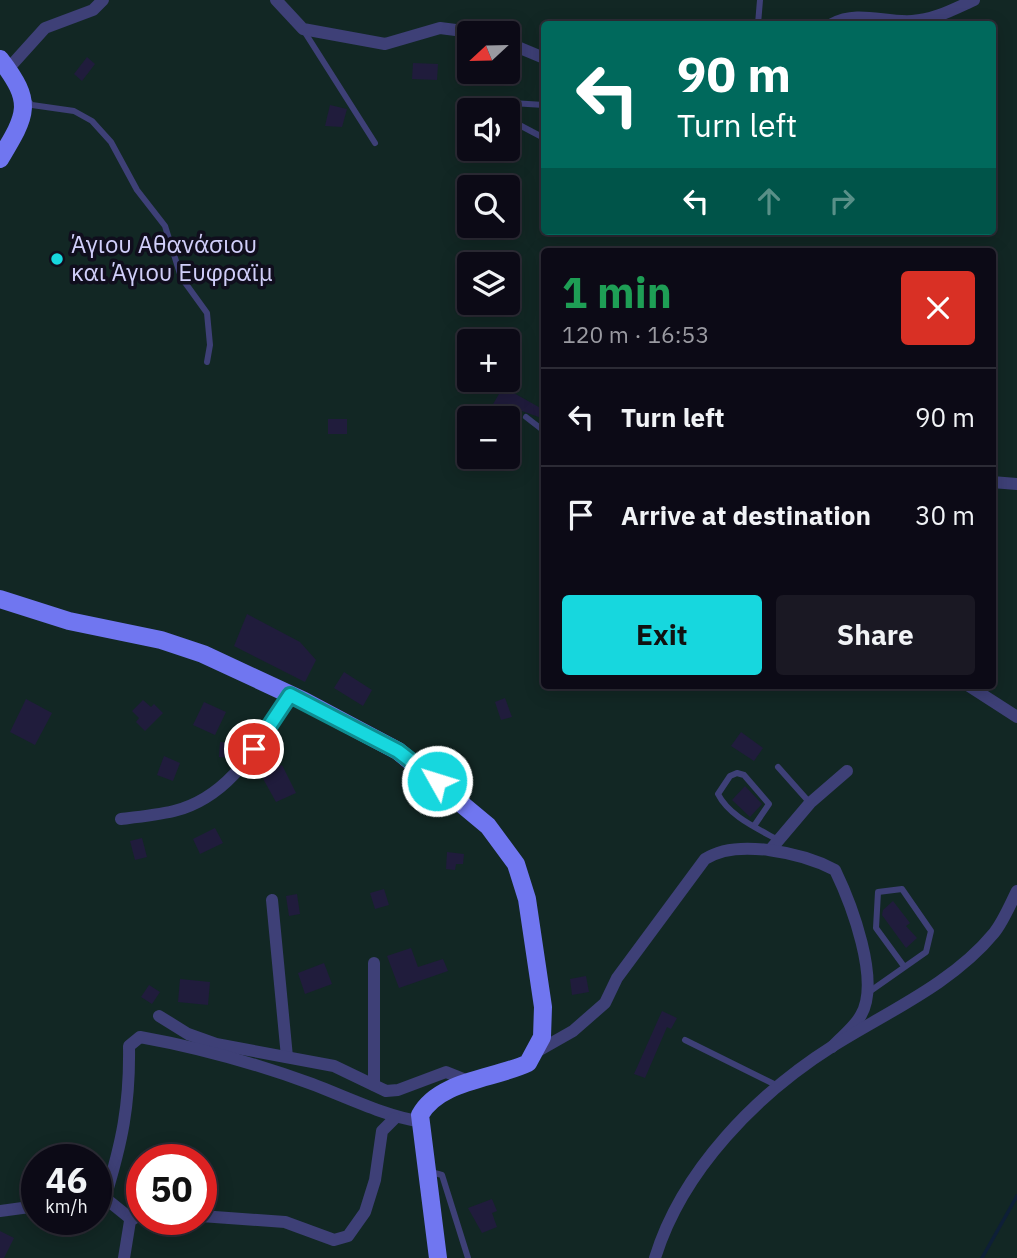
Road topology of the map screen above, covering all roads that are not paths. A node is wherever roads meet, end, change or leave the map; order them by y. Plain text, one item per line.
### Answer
1 (103, 0) edge
2 (276, 0) edge
3 (760, 0) edge
4 (766, 0) edge
5 (974, 0) edge
6 (759, 9) junction
7 (758, 21) edge
8 (841, 21) edge
9 (303, 29) junction
10 (457, 30) edge
11 (520, 48) edge
12 (541, 57) edge
13 (9, 76) edge
14 (520, 104) edge
15 (541, 105) edge
16 (520, 125) edge
17 (541, 136) edge
18 (375, 143) dead end
19 (0, 159) edge
20 (207, 362) dead end
21 (526, 417) dead end
22 (541, 429) edge
23 (996, 482) edge
24 (1017, 484) edge
25 (0, 599) edge
26 (974, 689) edge
27 (290, 695) junction
28 (1017, 717) edge
29 (447, 762) dead end
30 (778, 767) dead end
31 (847, 771) dead end
32 (456, 797) junction
33 (810, 803) junction
34 (121, 819) dead end
35 (754, 826) junction
36 (774, 844) junction
37 (1017, 891) edge
38 (272, 900) dead end
39 (374, 963) dead end
40 (903, 965) junction
41 (868, 993) junction
42 (159, 1016) dead end
43 (685, 1040) dead end
44 (832, 1047) junction
45 (536, 1052) junction
46 (287, 1057) junction
47 (471, 1082) junction
48 (374, 1085) junction
49 (776, 1085) junction
50 (395, 1118) junction
51 (419, 1121) junction
52 (112, 1169) edge
53 (426, 1172) junction
54 (21, 1208) edge
55 (0, 1211) edge
56 (217, 1217) edge
57 (131, 1235) edge
58 (124, 1258) edge
59 (438, 1258) edge
60 (468, 1258) edge
61 (655, 1258) edge

1 - 13 street
2 - 9 street
3 - 6 lane
4 - 6 lane
5 - 8 street
6 - 7 lane
9 - 10 street
9 - 18 lane
11 - 12 street
13 - 19 main road
13 - 20 lane
14 - 15 lane
16 - 17 lane
21 - 22 lane
23 - 24 street
25 - 27 main road
26 - 28 street
27 - 32 main road
27 - 34 street
29 - 32 lane
30 - 33 lane
31 - 33 street
32 - 45 main road
33 - 36 street
35 - 35 lane
35 - 36 lane
36 - 41 street
36 - 45 street
37 - 44 street
38 - 46 street
39 - 48 street
40 - 40 lane
40 - 41 lane
41 - 44 street
42 - 46 street
43 - 49 lane
44 - 49 street
45 - 47 main road
46 - 48 street
47 - 48 street
47 - 51 main road
49 - 61 street
50 - 51 street
50 - 52 street
50 - 56 street
51 - 53 main road
53 - 59 main road
53 - 60 lane
54 - 55 street
57 - 58 street

